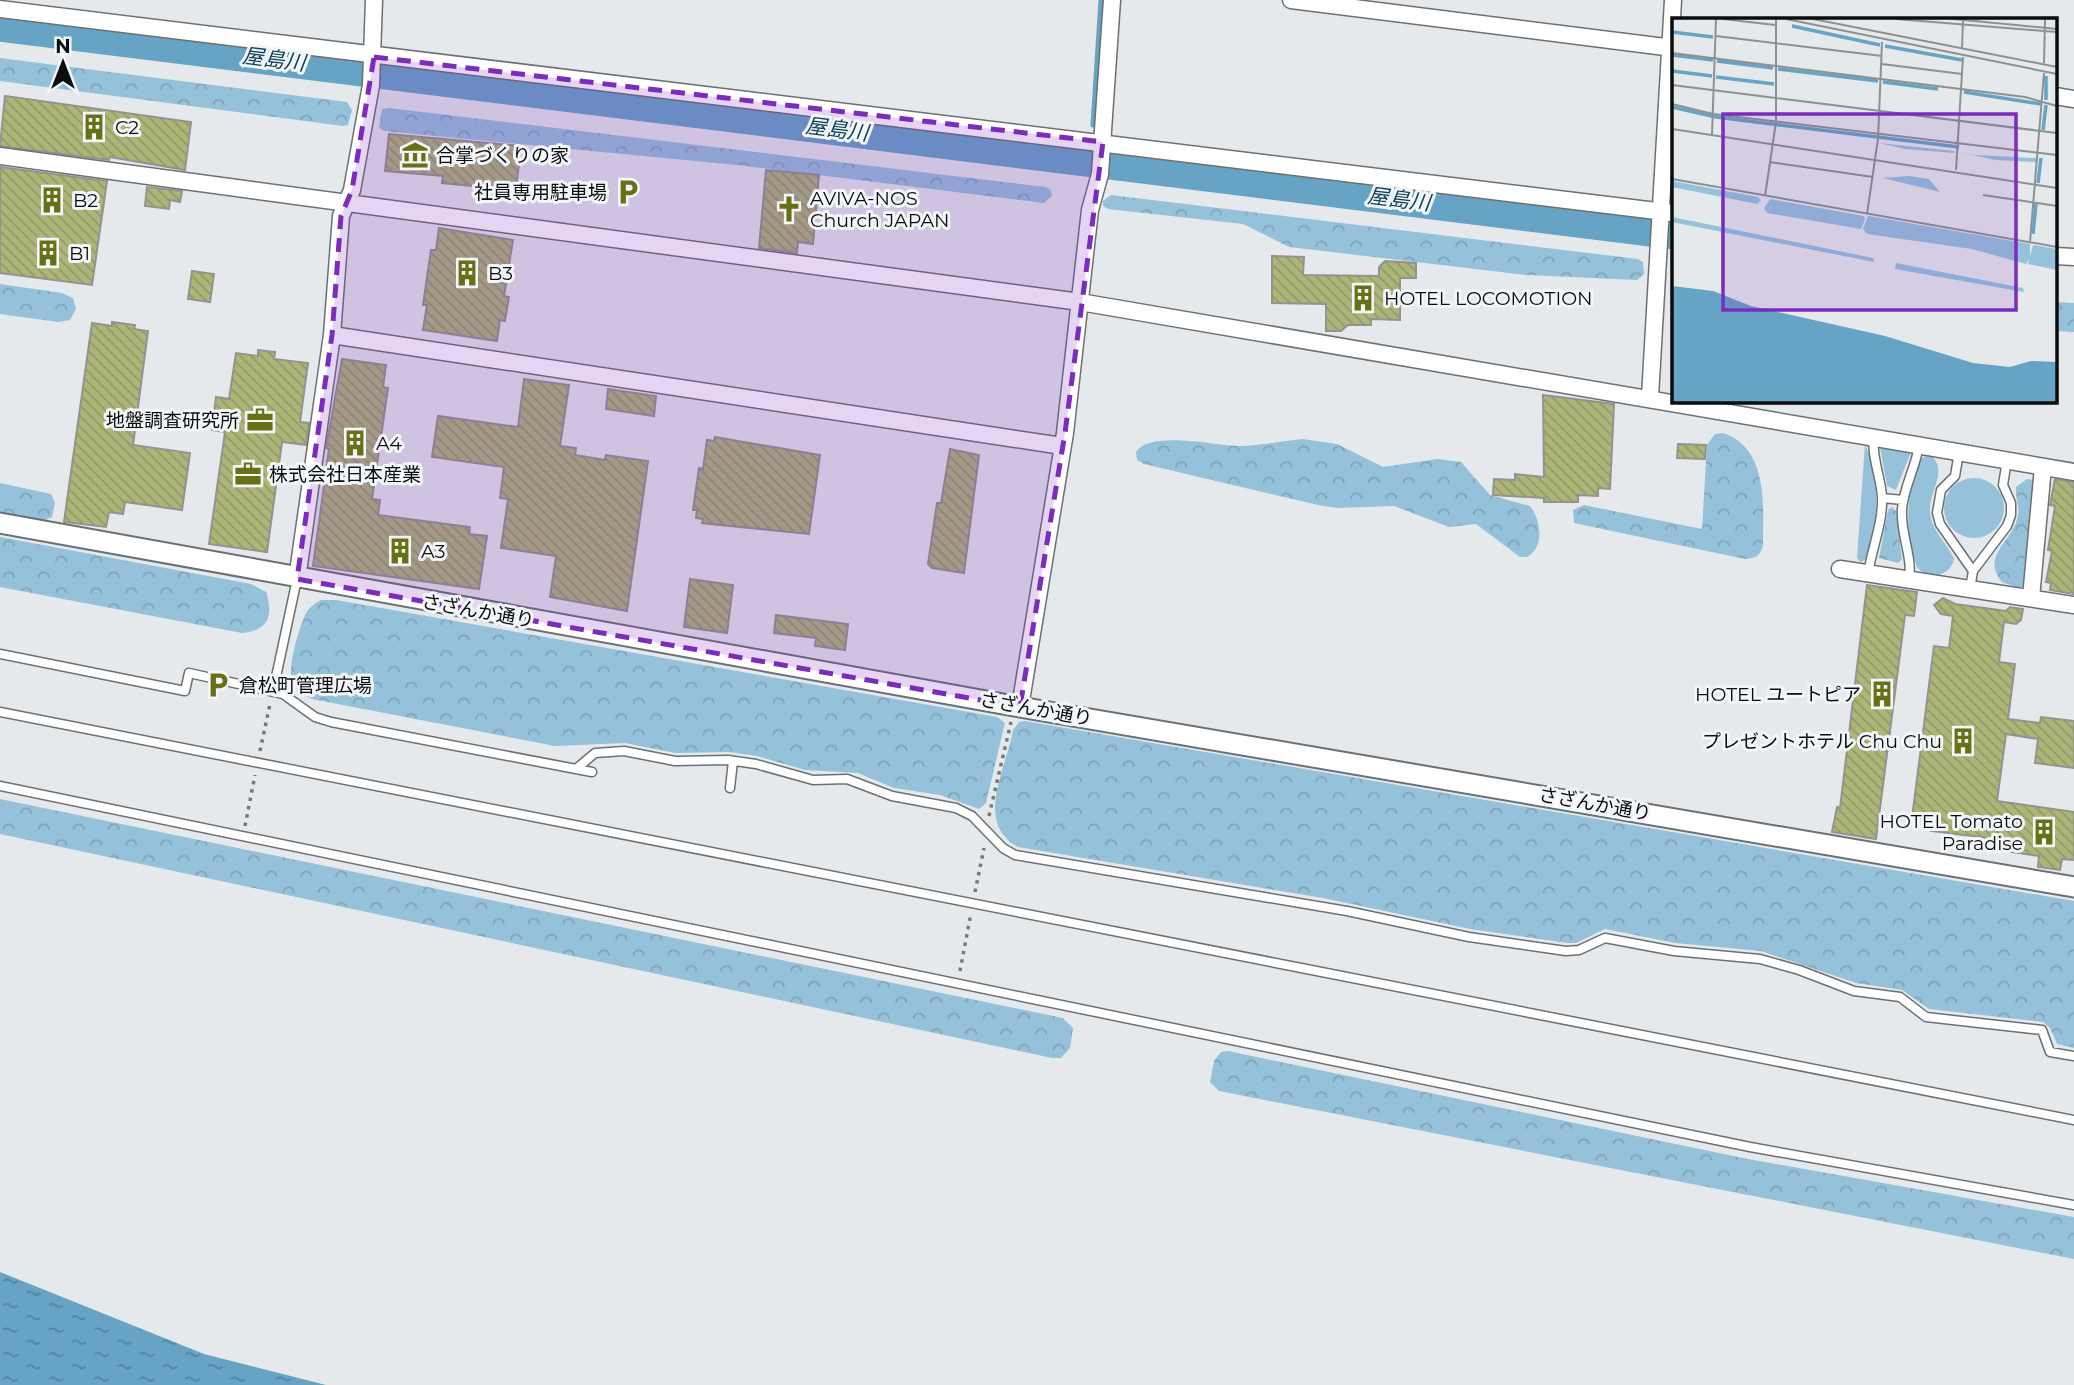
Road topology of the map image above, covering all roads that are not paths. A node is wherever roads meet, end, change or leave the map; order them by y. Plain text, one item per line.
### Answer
1 (374, 0) edge
2 (1112, 0) edge
3 (1292, 0) edge
4 (1674, 0) edge
5 (0, 9) edge
6 (1673, 18) edge
7 (1672, 48) edge
8 (374, 59) junction
9 (2056, 96) edge
10 (2074, 99) edge
11 (1102, 146) junction
12 (0, 156) edge
13 (346, 203) junction
14 (1665, 213) edge
15 (2056, 256) edge
16 (2074, 257) edge
17 (1080, 302) junction
18 (332, 335) junction
19 (1650, 397) junction
20 (1672, 401) edge
21 (1678, 402) edge
22 (1874, 437) junction
23 (1919, 444) junction
24 (1062, 446) junction
25 (1959, 452) junction
26 (2007, 460) junction
27 (2043, 467) junction
28 (2074, 472) edge
29 (1882, 498) junction
30 (1903, 500) junction
31 (0, 523) edge
32 (1840, 569) dead end
33 (1973, 571) junction
34 (1868, 574) junction
35 (297, 579) junction
36 (1909, 580) junction
37 (1970, 589) junction
38 (2031, 598) junction
39 (2074, 605) edge
40 (0, 654) edge
41 (272, 691) junction
42 (0, 712) edge
43 (1016, 713) junction
44 (733, 761) junction
45 (576, 769) junction
46 (593, 772) dead end
47 (0, 786) edge
48 (730, 788) dead end
49 (2074, 887) edge
50 (2074, 1056) edge
51 (2074, 1120) edge
52 (2074, 1205) edge

1 - 8 street
2 - 11 street
3 - 7 street
4 - 6 street
5 - 8 street
7 - 14 street
8 - 11 street
8 - 13 street
9 - 10 street
11 - 14 street
11 - 17 street
12 - 13 street
13 - 17 street
13 - 18 street
14 - 19 street
15 - 16 street
17 - 19 street
17 - 24 street
18 - 24 street
18 - 35 street
19 - 20 street
21 - 22 street
22 - 23 street
22 - 29 lane
23 - 25 street
23 - 30 lane
24 - 43 street
25 - 26 street
25 - 33 lane
26 - 27 street
26 - 33 lane
27 - 28 street
27 - 38 street
29 - 30 lane
29 - 34 lane
30 - 36 lane
31 - 35 street, さざんか通り
32 - 34 street
33 - 37 lane
34 - 36 street
35 - 41 lane
35 - 43 street, さざんか通り
36 - 37 street
37 - 38 street
38 - 39 street
40 - 41 lane
41 - 45 lane
42 - 51 lane
43 - 49 street, さざんか通り
44 - 45 lane
44 - 48 lane
44 - 50 lane
45 - 46 lane
47 - 52 lane

